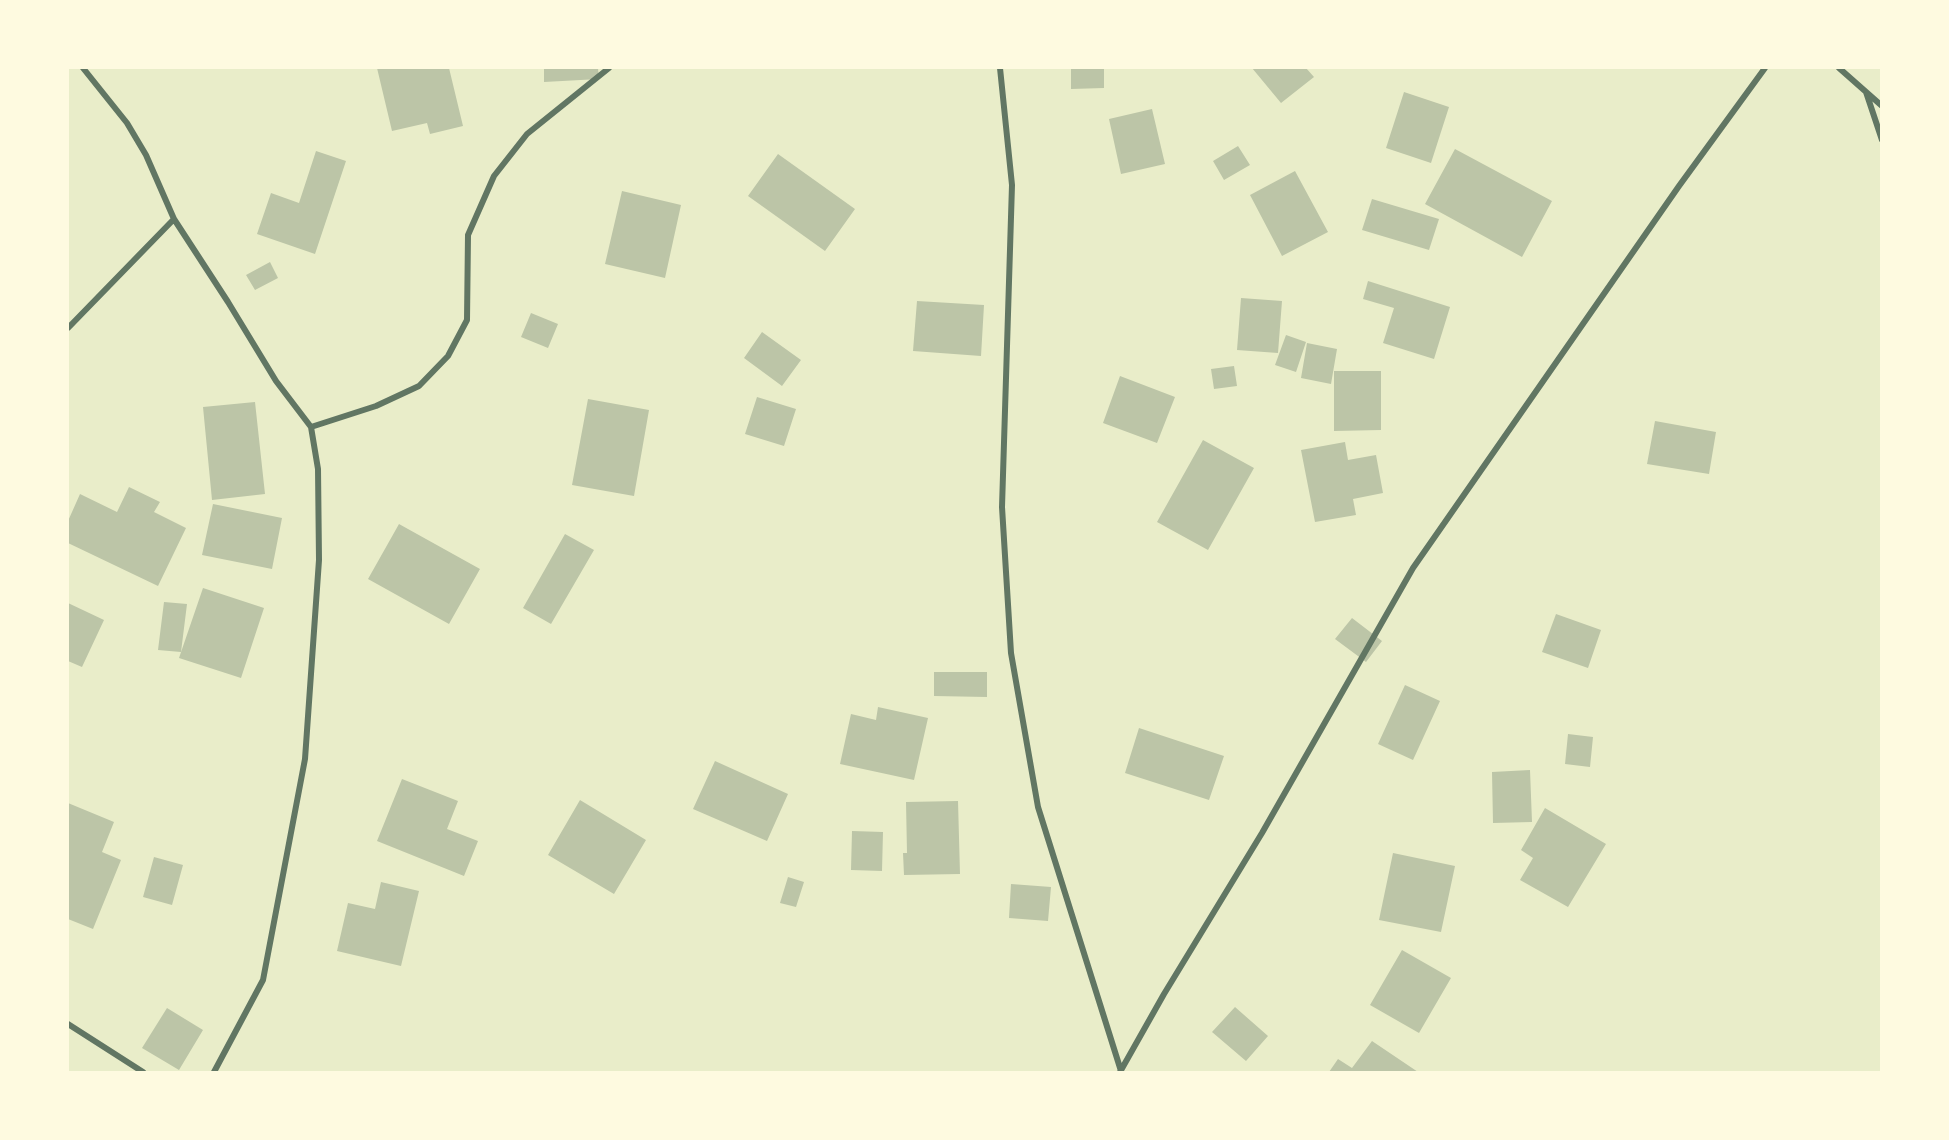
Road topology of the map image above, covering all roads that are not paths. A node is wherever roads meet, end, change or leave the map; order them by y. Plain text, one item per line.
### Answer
1 (83, 68) edge
2 (609, 68) edge
3 (1000, 68) edge
4 (1765, 68) edge
5 (1839, 68) edge
6 (1866, 92) junction
7 (1881, 106) edge
8 (1881, 140) edge
9 (174, 219) junction
10 (68, 328) edge
11 (311, 427) junction
12 (68, 1024) edge
13 (142, 1072) edge
14 (214, 1072) edge
15 (1120, 1072) edge

1 - 9 street
2 - 11 street
3 - 15 street
4 - 15 street
5 - 6 street
6 - 7 street
6 - 8 street
9 - 10 street
9 - 11 street
11 - 14 street
12 - 13 street

